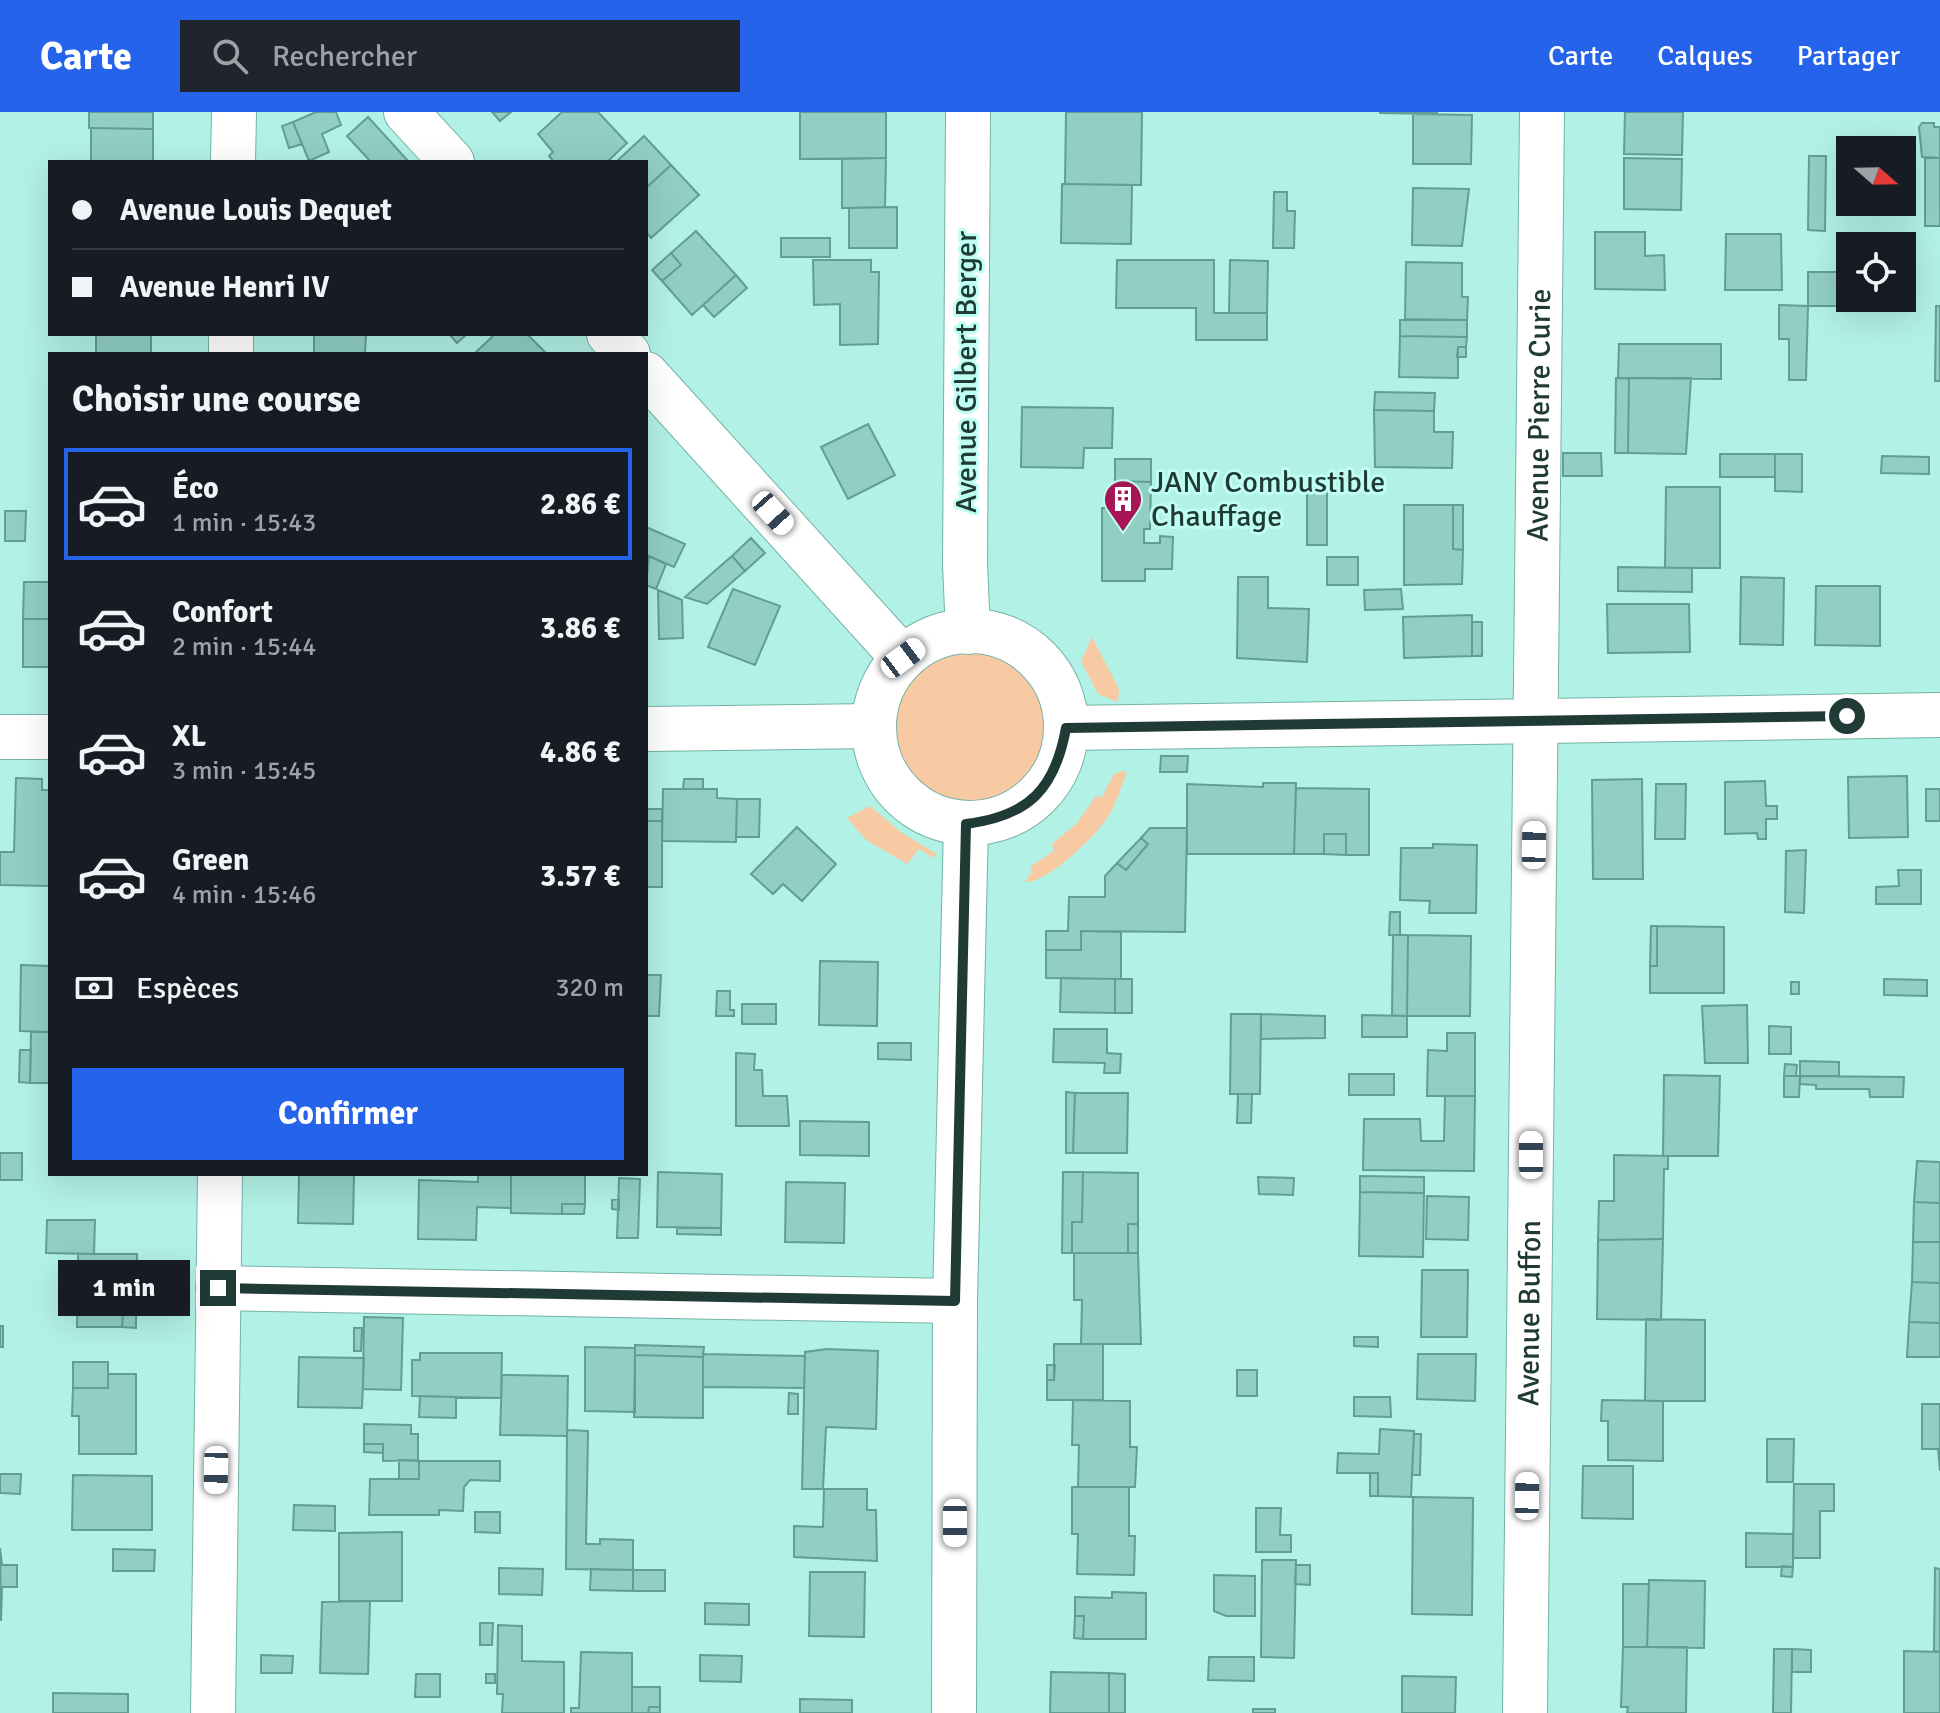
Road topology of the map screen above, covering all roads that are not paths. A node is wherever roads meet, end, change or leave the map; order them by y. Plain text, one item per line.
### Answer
1 (234, 112) edge
2 (406, 112) edge
3 (968, 112) edge
4 (1542, 112) edge
5 (233, 160) edge
6 (450, 160) edge
7 (611, 336) edge
8 (626, 352) edge
9 (648, 376) edge
10 (968, 632) junction
11 (903, 658) junction
12 (1940, 715) edge
13 (1536, 719) junction
14 (873, 726) junction
15 (1066, 728) junction
16 (648, 729) edge
17 (0, 737) edge
18 (48, 737) edge
19 (966, 824) junction
20 (220, 1176) edge
21 (218, 1288) junction
22 (955, 1301) junction
23 (213, 1713) edge
24 (954, 1713) edge
25 (1525, 1713) edge

1 - 5 street
2 - 6 street
3 - 10 street, Avenue Gilbert Berger
4 - 13 street, Avenue Pierre Curie
7 - 8 street
9 - 11 street
10 - 11 street
10 - 15 street
11 - 14 street
12 - 13 street
13 - 15 street
13 - 25 street, Avenue Buffon
14 - 16 street
14 - 19 street
15 - 19 street
17 - 18 street
19 - 22 street
20 - 21 street
21 - 22 street
21 - 23 street
22 - 24 street

